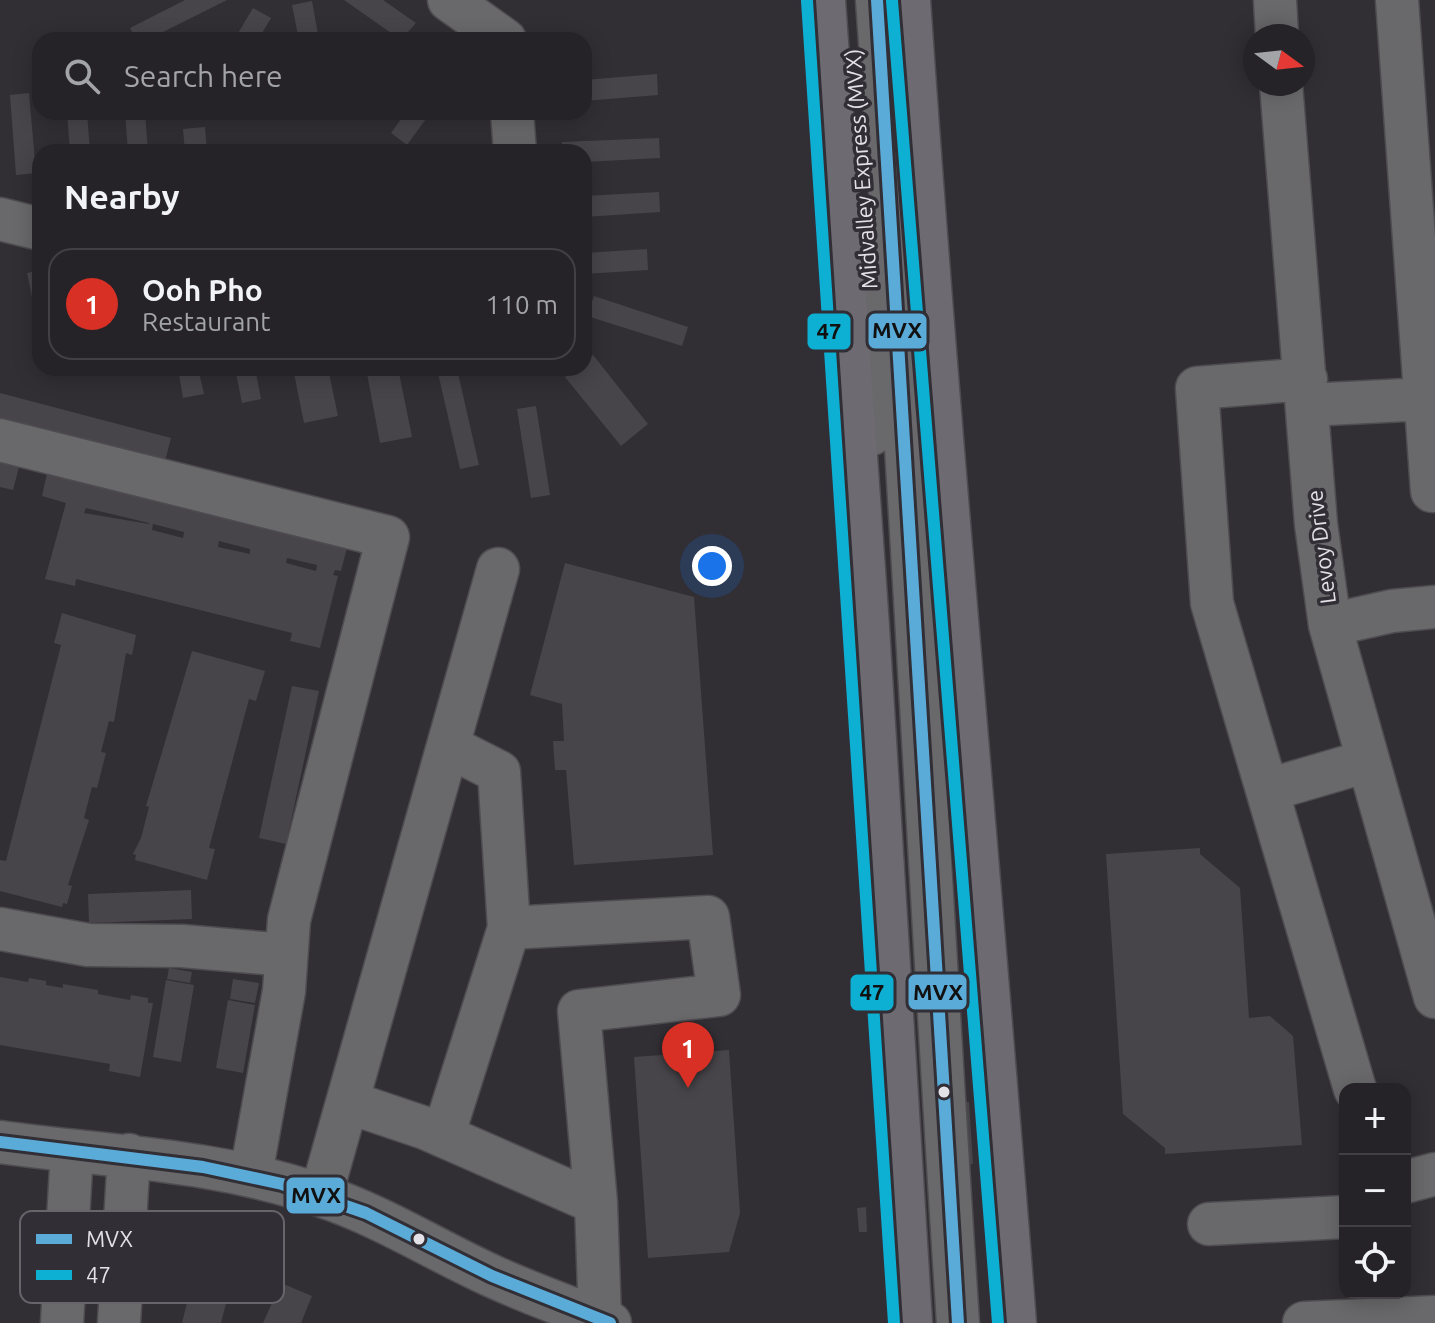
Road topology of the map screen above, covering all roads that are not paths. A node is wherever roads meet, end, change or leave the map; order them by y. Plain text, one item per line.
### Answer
1 (449, 0) edge
2 (823, 0) edge
3 (850, 0) edge
4 (877, 0) edge
5 (908, 0) edge
6 (1275, 0) edge
7 (1397, 0) edge
8 (1276, 24) edge
9 (494, 32) edge
10 (1282, 96) edge
11 (513, 120) edge
12 (514, 144) edge
13 (0, 219) edge
14 (32, 227) edge
15 (1426, 300) edge
16 (1307, 392) junction
17 (1425, 399) junction
18 (0, 440) edge
19 (1432, 491) dead end
20 (498, 569) dead end
21 (1435, 607) edge
22 (1330, 625) junction
23 (867, 627) junction
24 (448, 746) junction
25 (1367, 761) junction
26 (1268, 790) junction
27 (509, 928) junction
28 (0, 929) edge
29 (286, 955) junction
30 (1435, 997) edge
31 (1353, 1083) edge
32 (348, 1102) junction
33 (443, 1136) junction
34 (0, 1142) edge
35 (72, 1151) junction
36 (129, 1155) junction
37 (251, 1174) junction
38 (1435, 1174) edge
39 (1411, 1180) edge
40 (321, 1195) junction
41 (596, 1203) junction
42 (69, 1211) edge
43 (126, 1211) edge
44 (1339, 1217) edge
45 (1209, 1224) dead end
46 (63, 1303) edge
47 (120, 1303) edge
48 (1435, 1317) edge
49 (605, 1321) edge
50 (62, 1323) edge
51 (119, 1323) edge
52 (910, 1323) edge
53 (958, 1323) edge
54 (1014, 1323) edge
55 (1304, 1323) edge

1 - 9 street
2 - 23 main road
3 - 23 street, Midvalley Express (MVX)
4 - 53 street, Midvalley Express (MVX)
5 - 54 main road
6 - 8 street
7 - 15 street
10 - 16 street, Levoy Drive
11 - 12 street
13 - 14 street
15 - 17 street
16 - 17 street
16 - 22 street, Levoy Drive
16 - 26 street
17 - 19 street
18 - 29 street
20 - 24 street
21 - 22 street
22 - 25 street, Levoy Drive
23 - 52 main road
24 - 27 street
24 - 32 street
25 - 26 street
25 - 30 street, Levoy Drive
26 - 31 street
27 - 33 street
27 - 41 street
28 - 29 street
29 - 37 street
32 - 33 street
32 - 40 street
33 - 41 street
34 - 35 street
35 - 36 street
35 - 42 street
36 - 37 street
36 - 43 street
37 - 40 street
38 - 39 street
40 - 49 street
41 - 49 street
44 - 45 street
46 - 50 street
47 - 51 street
48 - 55 street

